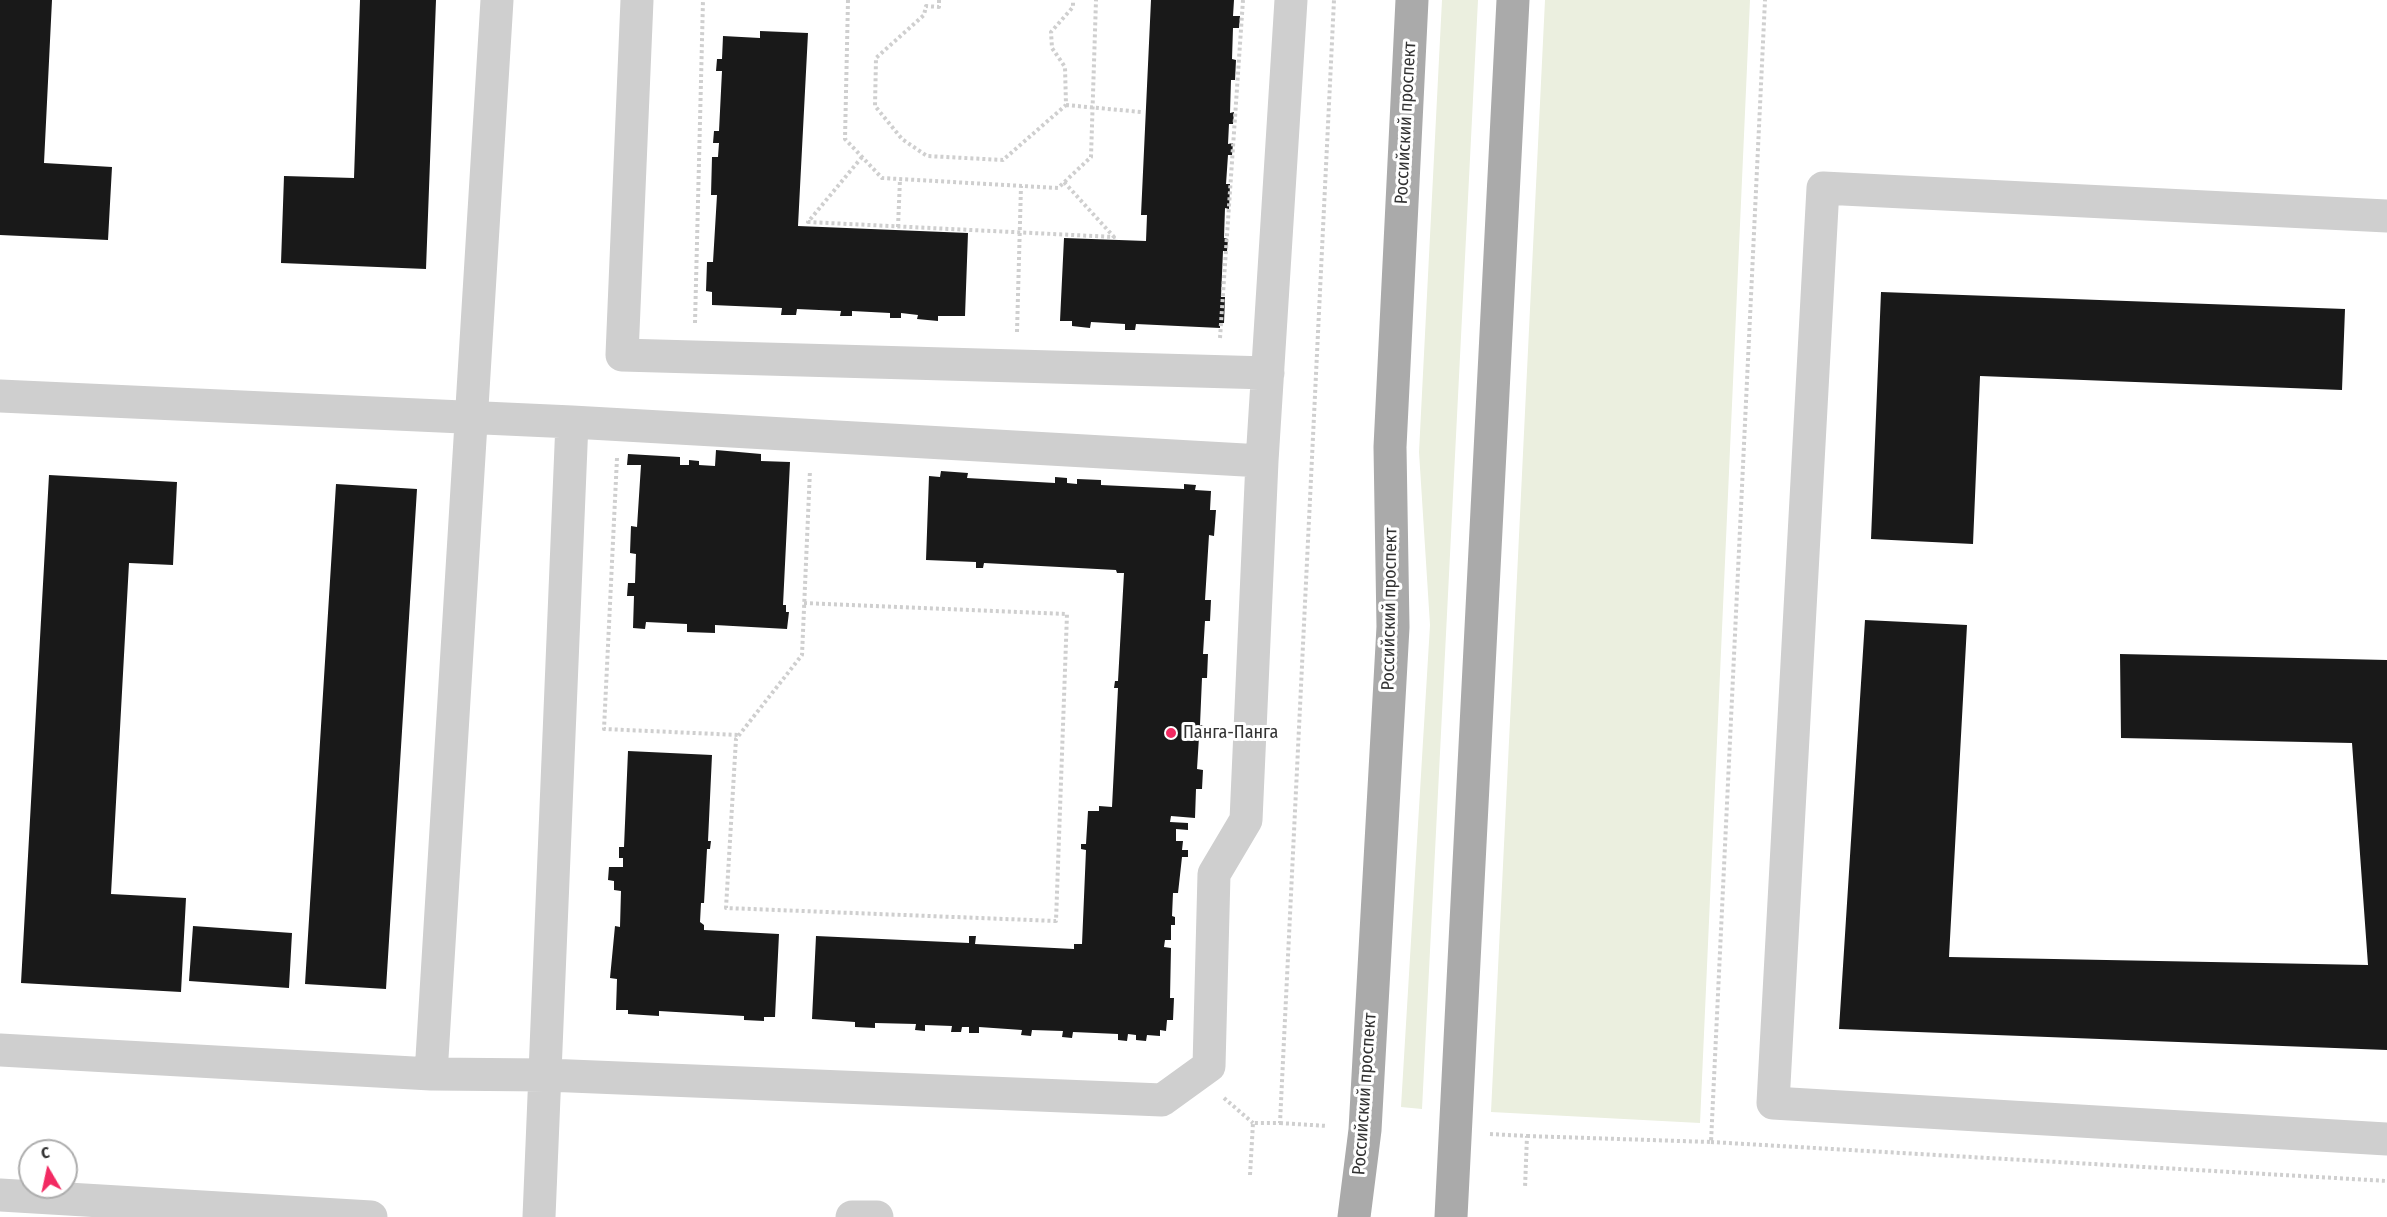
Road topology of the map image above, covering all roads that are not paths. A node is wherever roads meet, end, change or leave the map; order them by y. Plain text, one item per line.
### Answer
1 (497, 0) edge
2 (637, 0) edge
3 (1291, 0) edge
4 (1412, 0) edge
5 (1513, 0) edge
6 (2387, 216) edge
7 (1268, 373) junction
8 (0, 396) edge
9 (471, 418) junction
10 (572, 422) junction
11 (1262, 461) junction
12 (0, 1050) edge
13 (431, 1074) junction
14 (546, 1075) junction
15 (2387, 1139) edge
16 (0, 1195) edge
17 (371, 1217) edge
18 (539, 1217) edge
19 (852, 1217) edge
20 (877, 1217) edge
21 (1354, 1217) edge
22 (1451, 1217) edge

1 - 9 street
2 - 7 street
3 - 7 street
4 - 21 main road, Российский проспект
5 - 22 main road
6 - 15 street
7 - 11 street
8 - 9 street
9 - 10 street
9 - 13 street
10 - 11 street
10 - 14 street
11 - 14 street
12 - 13 street
13 - 14 street
14 - 18 street
16 - 17 street
19 - 20 street

